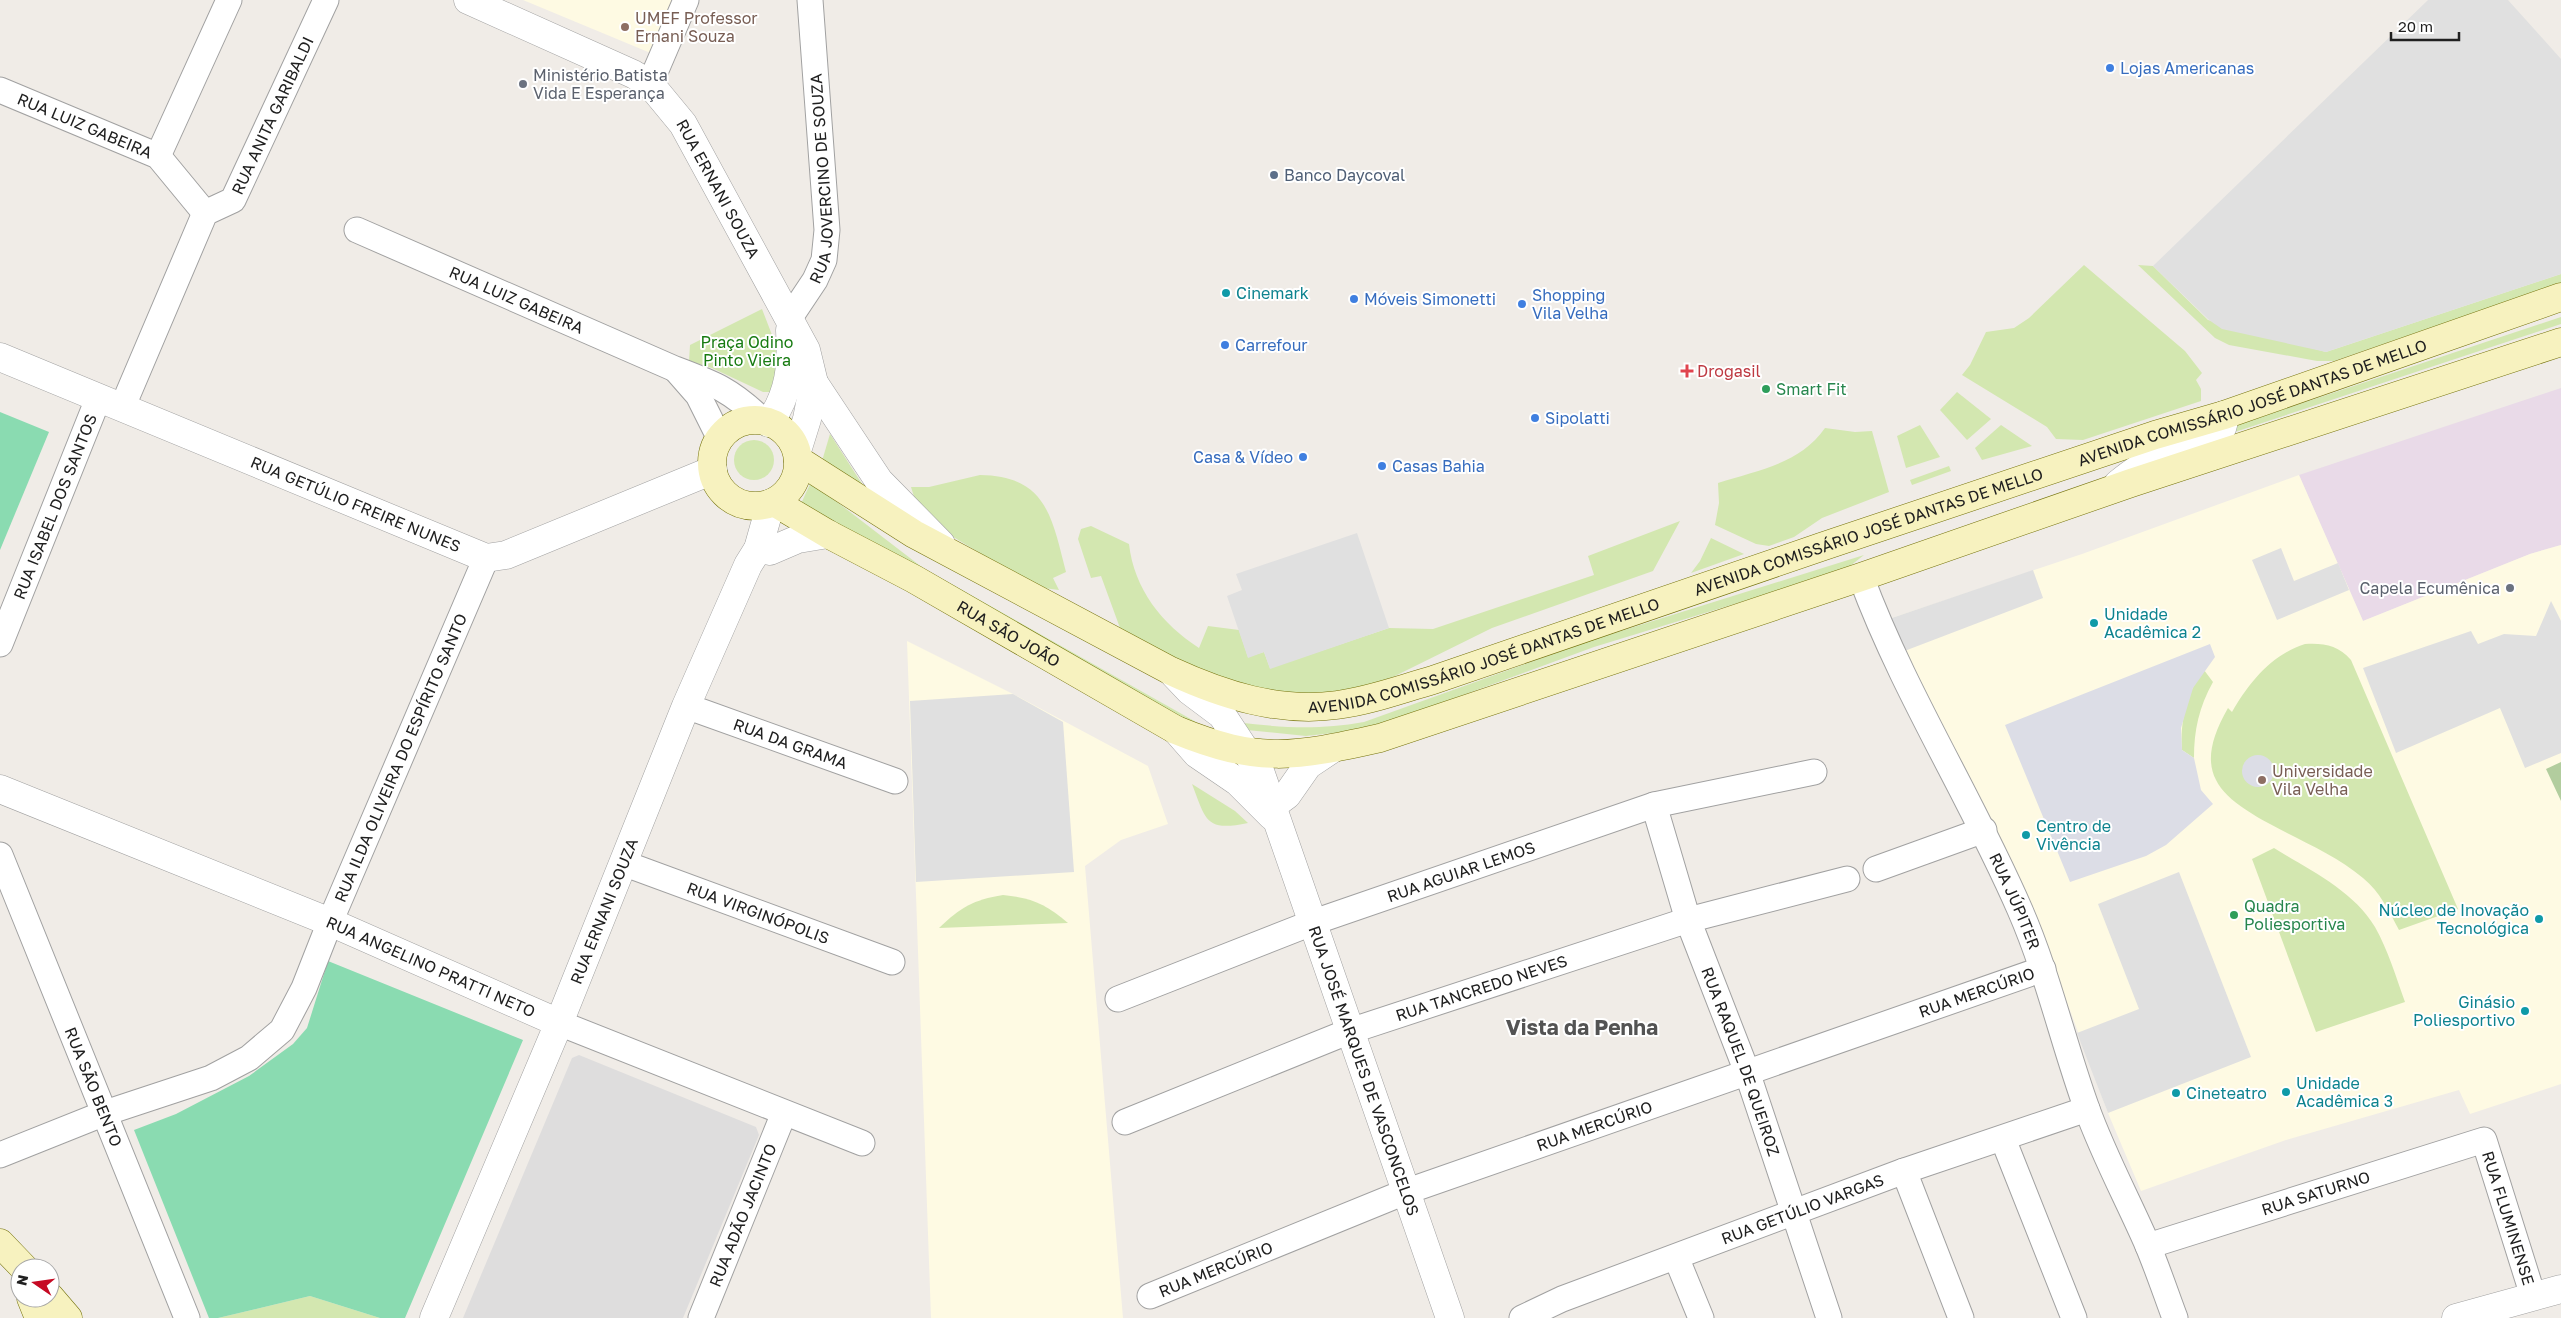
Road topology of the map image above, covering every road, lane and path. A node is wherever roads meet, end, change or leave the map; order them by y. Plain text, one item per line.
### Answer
1 (229, 0) edge
2 (326, 0) edge
3 (686, 0) edge
4 (810, 0) edge
5 (482, 3) edge
6 (650, 84) junction
7 (0, 90) edge
8 (158, 156) junction
9 (205, 213) junction
10 (357, 230) dead end
11 (2561, 297) edge
12 (789, 319) junction
13 (2561, 342) edge
14 (0, 357) edge
15 (675, 369) junction
16 (814, 383) junction
17 (110, 404) junction
18 (2224, 415) junction
19 (766, 421) junction
20 (720, 439) junction
21 (797, 456) junction
22 (713, 470) junction
23 (2114, 489) junction
24 (773, 503) junction
25 (828, 534) junction
26 (758, 550) junction
27 (952, 553) junction
28 (486, 558) junction
29 (1861, 577) junction
30 (0, 644) edge
31 (1171, 671) junction
32 (686, 706) junction
33 (1176, 730) junction
34 (1332, 749) junction
35 (1247, 753) junction
36 (1814, 772) dead end
37 (895, 780) dead end
38 (0, 789) edge
39 (1654, 805) junction
40 (1275, 814) junction
41 (1984, 830) junction
42 (0, 854) edge
43 (623, 863) junction
44 (1876, 869) dead end
45 (1847, 879) dead end
46 (1688, 920) junction
47 (330, 922) junction
48 (1314, 922) junction
49 (892, 962) dead end
50 (2043, 969) junction
51 (1118, 998) dead end
52 (559, 1023) junction
53 (1350, 1031) junction
54 (1747, 1072) junction
55 (2087, 1109) junction
56 (784, 1113) junction
57 (105, 1114) junction
58 (1126, 1122) dead end
59 (2003, 1139) junction
60 (2484, 1140) joint
61 (862, 1143) dead end
62 (0, 1155) edge
63 (1904, 1171) junction
64 (1405, 1192) junction
65 (1792, 1214) junction
66 (2148, 1246) junction
67 (1676, 1256) junction
68 (2561, 1289) edge
69 (1150, 1296) dead end
70 (2533, 1296) junction
71 (59, 1308) edge
72 (1565, 1308) edge
73 (68, 1318) edge
74 (187, 1318) edge
75 (434, 1318) edge
76 (701, 1318) edge
77 (1450, 1318) edge
78 (1522, 1318) edge
79 (1701, 1318) edge
80 (1829, 1318) edge
81 (1961, 1318) edge
82 (2074, 1318) edge
83 (2175, 1318) edge
84 (2456, 1318) edge

1 - 8 street
2 - 9 street, RUA ANITA GARIBALDI
3 - 6 street
4 - 12 street, RUA JOVERCINO DE SOUZA
5 - 6 street, RUA ERNANI SOUZA
6 - 12 street, RUA ERNANI SOUZA
7 - 8 street, RUA LUIZ GABEIRA
8 - 9 street, RUA LUIZ GABEIRA
9 - 17 street
10 - 15 street, RUA LUIZ GABEIRA
11 - 18 main road, AVENIDA COMISSÁRIO JOSÉ DANTAS DE MELLO
12 - 16 street, RUA ERNANI SOUZA
12 - 19 street, RUA ERNANI SOUZA
13 - 23 main road
14 - 17 street, RUA GETÚLIO FREIRE NUNES
15 - 19 street, RUA LUIZ GABEIRA
15 - 20 street, RUA LUIZ GABEIRA
16 - 21 street, RUA ERNANI SOUZA
16 - 27 street
17 - 28 street, RUA GETÚLIO FREIRE NUNES
17 - 30 street, RUA ISABEL DOS SANTOS
18 - 23 street
18 - 31 main road, AVENIDA COMISSÁRIO JOSÉ DANTAS DE MELLO
19 - 20 main road
19 - 21 main road
20 - 22 main road
21 - 24 main road
21 - 27 main road
22 - 24 main road
22 - 28 street
23 - 29 main road
24 - 25 main road, RUA SÃO JOÃO
24 - 26 street, RUA ERNANI SOUZA
25 - 26 street
25 - 33 main road, RUA SÃO JOÃO
26 - 32 street, RUA ERNANI SOUZA
27 - 31 main road
28 - 47 street, RUA ILDA OLIVEIRA DO ESPÍRITO SANTO
29 - 34 main road
29 - 41 street, RUA JÚPITER
31 - 35 street, RUA JOSÉ MARQUES DE VASCONCELOS
32 - 37 street, RUA DA GRAMA
32 - 43 street, RUA ERNANI SOUZA
33 - 35 main road, RUA SÃO JOÃO
33 - 40 street, RUA JOSÉ MARQUES DE VASCONCELOS
34 - 35 main road
34 - 40 street
35 - 40 street, RUA JOSÉ MARQUES DE VASCONCELOS
36 - 39 street, RUA AGUIAR LEMOS
38 - 47 street, RUA ANGELINO PRATTI NETO
39 - 46 street, RUA RAQUEL DE QUEIROZ
39 - 48 street, RUA AGUIAR LEMOS
40 - 48 street, RUA JOSÉ MARQUES DE VASCONCELOS
41 - 44 street
41 - 50 street, RUA JÚPITER
42 - 57 street, RUA SÃO BENTO
43 - 49 street, RUA VIRGINÓPOLIS
43 - 52 street, RUA ERNANI SOUZA
45 - 46 street, RUA TANCREDO NEVES
46 - 53 street, RUA TANCREDO NEVES
46 - 54 street, RUA RAQUEL DE QUEIROZ
47 - 52 street, RUA ANGELINO PRATTI NETO
47 - 57 street, RUA ILDA OLIVEIRA DO ESPÍRITO SANTO
48 - 51 street, RUA AGUIAR LEMOS
48 - 53 street, RUA JOSÉ MARQUES DE VASCONCELOS
50 - 54 street, RUA MERCÚRIO
50 - 55 street, RUA JÚPITER
52 - 56 street, RUA ANGELINO PRATTI NETO
52 - 75 street, RUA ERNANI SOUZA
53 - 58 street, RUA TANCREDO NEVES
53 - 64 street, RUA JOSÉ MARQUES DE VASCONCELOS
54 - 64 street, RUA MERCÚRIO
54 - 65 street, RUA RAQUEL DE QUEIROZ
55 - 59 street, RUA GETÚLIO VARGAS
55 - 66 street, RUA JÚPITER
56 - 61 street, RUA ANGELINO PRATTI NETO
56 - 76 street, RUA ADÃO JACINTO
57 - 62 street, RUA ILDA OLIVEIRA DO ESPÍRITO SANTO
57 - 74 street, RUA SÃO BENTO
59 - 63 street, RUA GETÚLIO VARGAS
59 - 82 street
60 - 66 street, RUA SATURNO
60 - 70 street, RUA FLUMINENSE
63 - 65 street, RUA GETÚLIO VARGAS
63 - 81 street
64 - 69 street, RUA MERCÚRIO
64 - 77 street, RUA JOSÉ MARQUES DE VASCONCELOS
65 - 67 street, RUA GETÚLIO VARGAS
65 - 80 street, RUA RAQUEL DE QUEIROZ
66 - 83 street, RUA JÚPITER
67 - 72 street, RUA GETÚLIO VARGAS
67 - 79 street
68 - 70 street
70 - 84 street
71 - 73 main road
72 - 78 street, RUA GETÚLIO VARGAS

